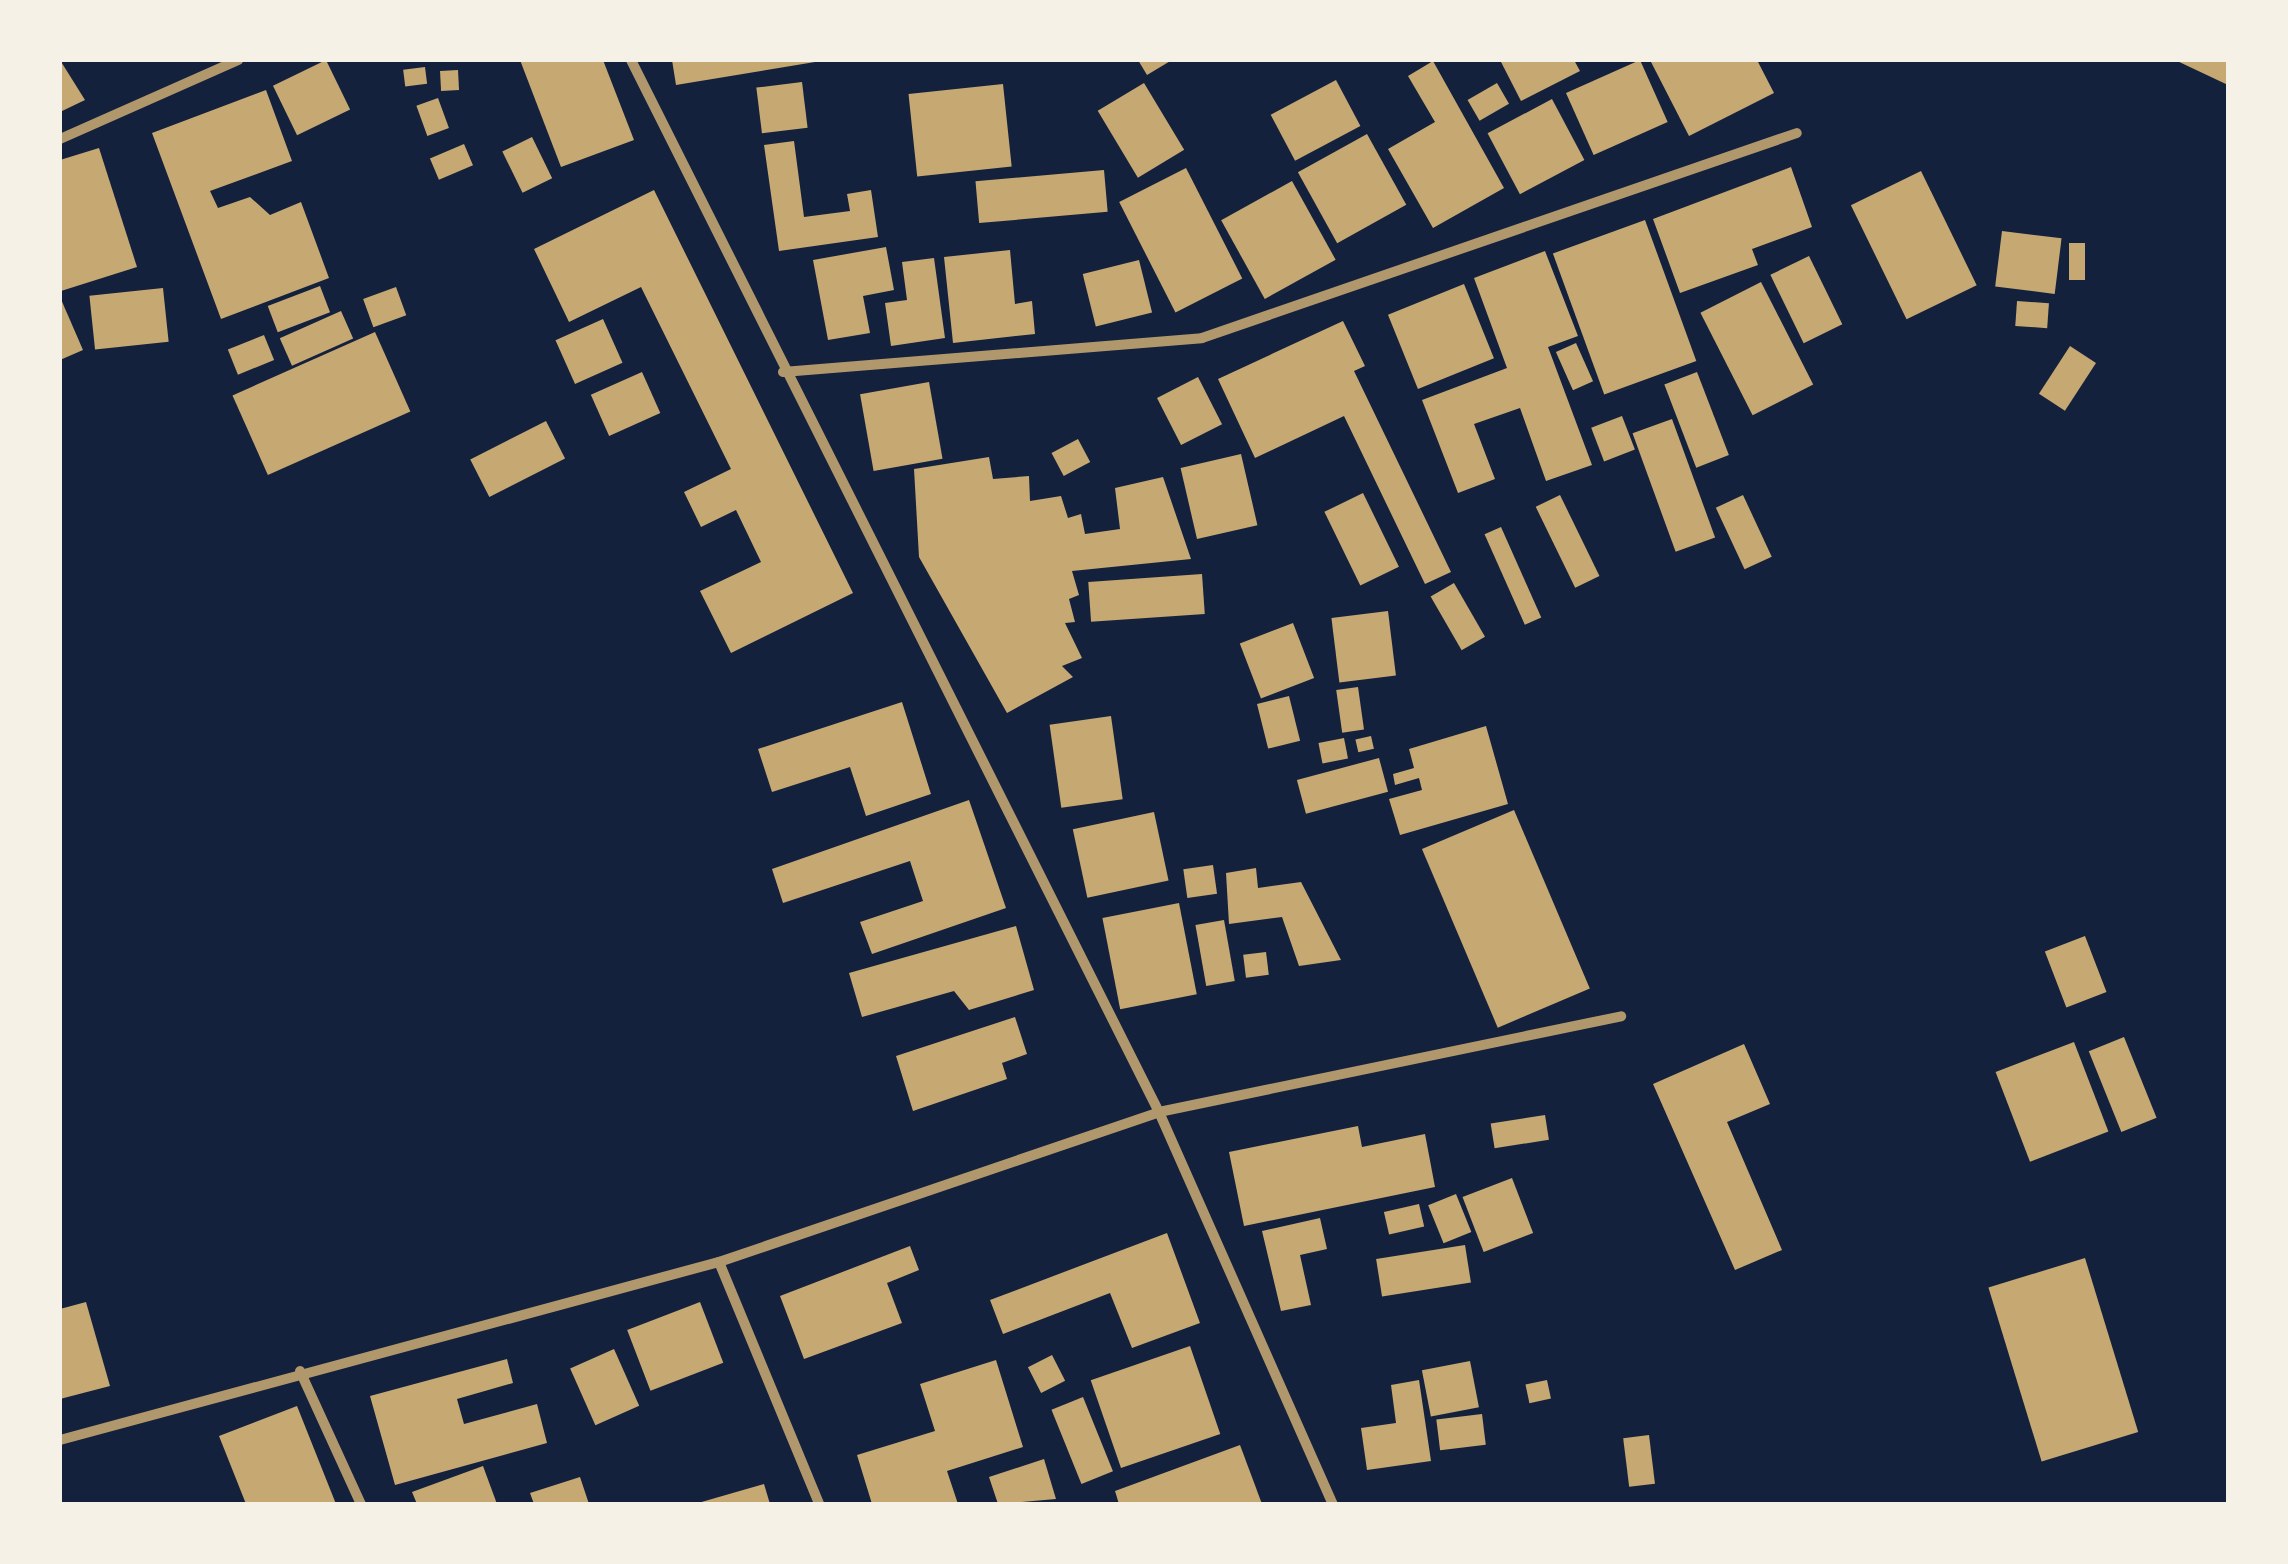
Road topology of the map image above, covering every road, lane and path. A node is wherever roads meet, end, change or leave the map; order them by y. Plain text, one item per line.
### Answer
1 (238, 60) edge
2 (631, 60) edge
3 (1797, 132) dead end
4 (60, 139) edge
5 (783, 372) junction
6 (1621, 1016) dead end
7 (1159, 1112) junction
8 (719, 1262) junction
9 (300, 1371) junction
10 (60, 1440) edge
11 (360, 1504) edge
12 (819, 1504) edge
13 (1334, 1504) edge

1 - 4 street
2 - 5 street
3 - 5 street
5 - 7 street
6 - 7 street
7 - 8 street
7 - 13 street
8 - 9 street
8 - 12 street
9 - 10 street
9 - 11 street

